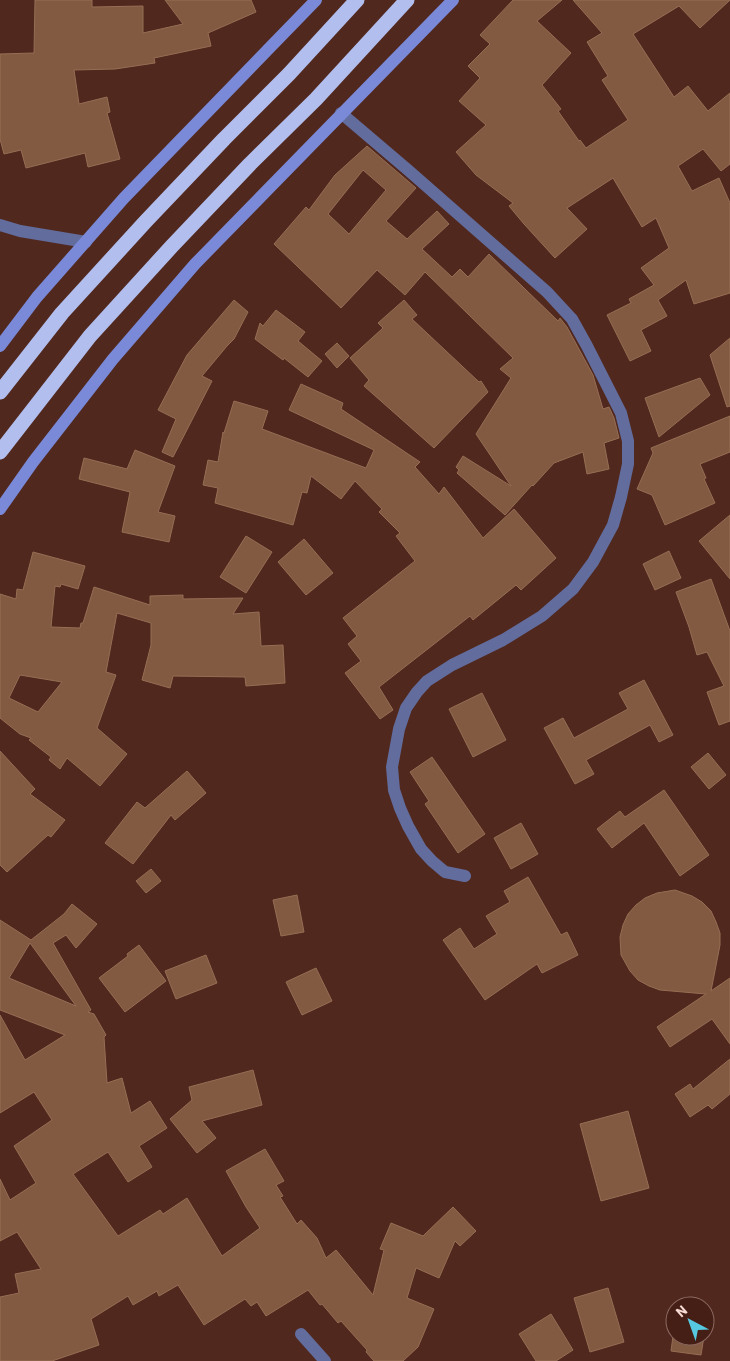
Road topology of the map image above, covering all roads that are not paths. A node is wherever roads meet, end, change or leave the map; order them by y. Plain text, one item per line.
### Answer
1 (316, 0) edge
2 (357, 0) edge
3 (407, 0) edge
4 (453, 0) edge
5 (341, 113) junction
6 (0, 225) edge
7 (86, 242) junction
8 (0, 346) edge
9 (0, 392) edge
10 (0, 452) edge
11 (0, 509) edge
12 (465, 876) dead end
13 (301, 1334) dead end
14 (325, 1361) edge

1 - 7 street
2 - 9 highway
3 - 10 highway
4 - 5 street
5 - 11 street
5 - 12 street
6 - 7 street
7 - 8 street
13 - 14 street

